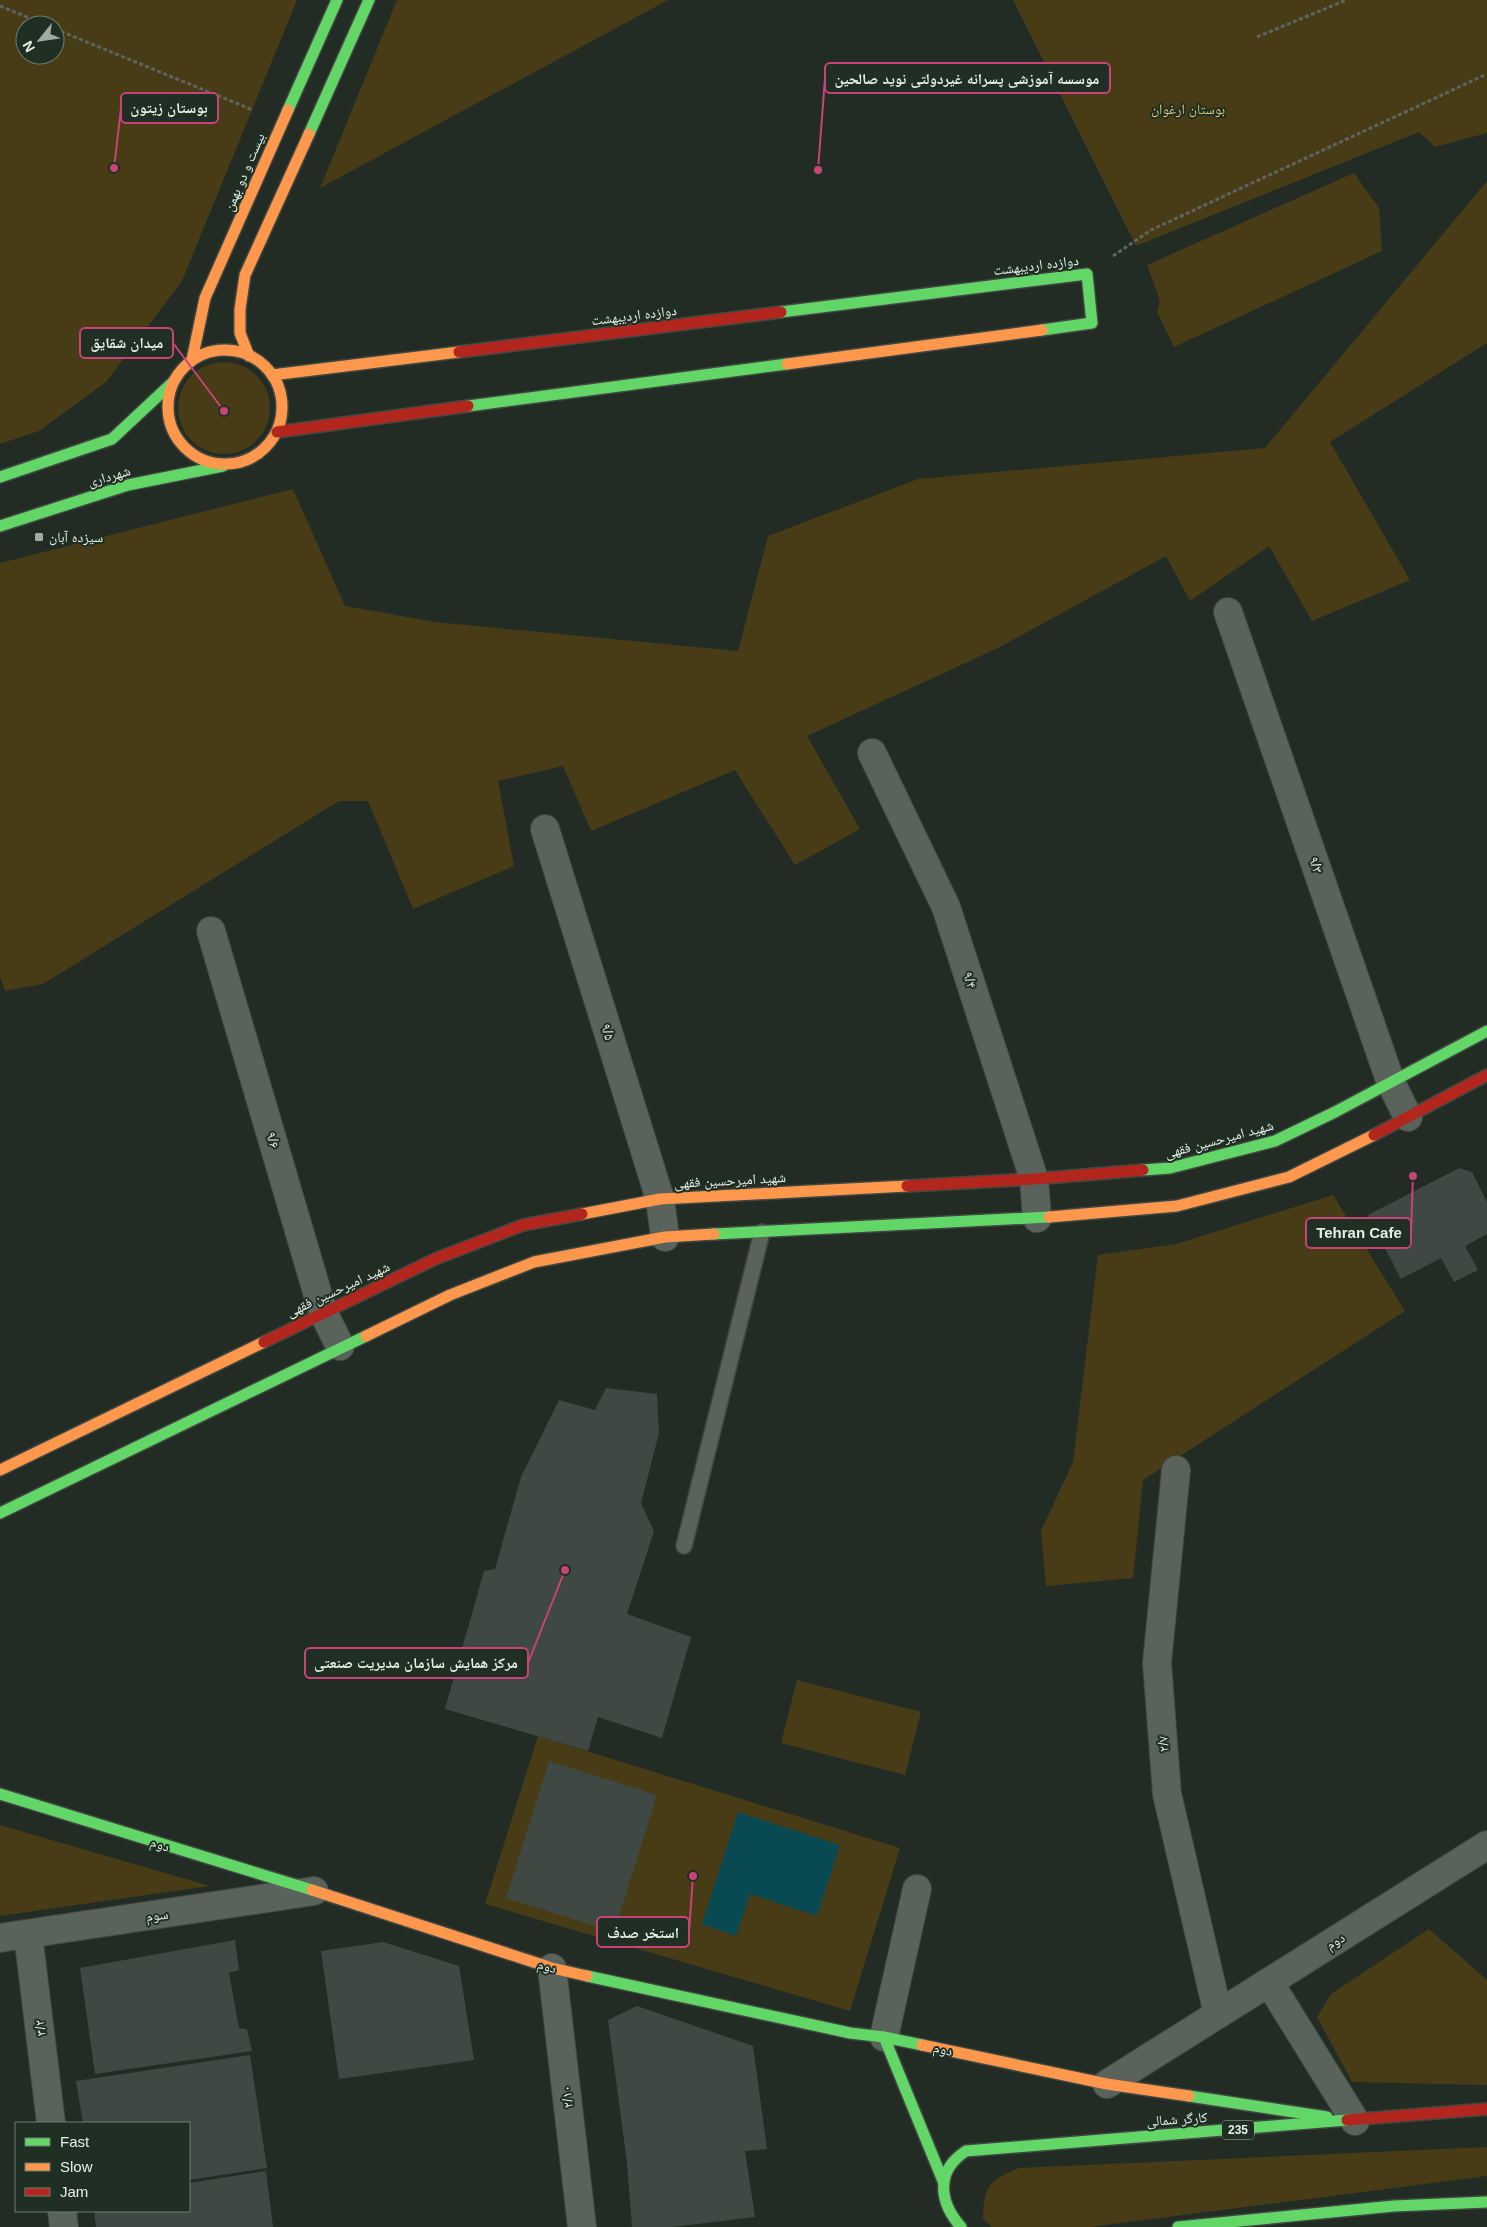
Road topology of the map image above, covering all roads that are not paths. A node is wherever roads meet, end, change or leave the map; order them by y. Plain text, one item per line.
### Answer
1 (337, 0) edge
2 (369, 0) edge
3 (249, 356) junction
4 (192, 360) junction
5 (272, 375) junction
6 (173, 382) junction
7 (277, 432) junction
8 (229, 465) junction
9 (0, 477) edge
10 (0, 526) edge
11 (1228, 612) dead end
12 (872, 753) dead end
13 (545, 829) dead end
14 (211, 932) dead end
15 (1487, 1031) edge
16 (1487, 1075) edge
17 (1391, 1083) junction
18 (1408, 1117) junction
19 (1034, 1180) junction
20 (660, 1199) junction
21 (1037, 1218) junction
22 (762, 1232) junction
23 (665, 1237) junction
24 (323, 1312) junction
25 (340, 1346) junction
26 (0, 1470) edge
27 (1176, 1470) dead end
28 (0, 1513) edge
29 (684, 1546) dead end
30 (0, 1794) edge
31 (1487, 1845) edge
32 (918, 1889) dead end
33 (314, 1891) junction
34 (28, 1934) junction
35 (0, 1938) edge
36 (552, 1968) junction
37 (1269, 1982) junction
38 (1218, 2014) junction
39 (884, 2037) junction
40 (1107, 2084) junction
41 (1487, 2109) edge
42 (1355, 2121) junction
43 (51, 2122) edge
44 (943, 2181) junction
45 (1487, 2202) edge
46 (62, 2212) edge
47 (64, 2227) edge
48 (582, 2227) edge
49 (961, 2227) edge
50 (1178, 2227) edge

1 - 4 street, بیست و دو بهمن
2 - 3 street
3 - 4 street
3 - 5 street
4 - 6 street
5 - 7 street
5 - 7 street, دوازده اردیبهشت
6 - 8 street
6 - 9 street
7 - 8 street
8 - 10 street, شهرداری
11 - 17 street, ۹/۳
12 - 19 street, ۹/۴
13 - 20 street, ۹/۵
14 - 24 street, ۹/۶
15 - 17 street, شهید امیرحسین فقهی
16 - 18 street
17 - 18 street, ۹/۳
17 - 19 street, شهید امیرحسین فقهی
18 - 21 street
19 - 20 street, شهید امیرحسین فقهی
19 - 21 street, ۹/۴
20 - 23 street, ۹/۵
20 - 24 street, شهید امیرحسین فقهی
21 - 22 street
22 - 23 street
22 - 29 lane
23 - 25 street
24 - 25 street, ۹/۶
24 - 26 street, شهید امیرحسین فقهی
25 - 28 street
27 - 38 street, ۲/۷
30 - 33 street, دوم
31 - 37 street, دوم
32 - 39 street
33 - 34 street, سوم
33 - 36 street, دوم
34 - 35 street, سوم
34 - 43 street, ۳/۲
36 - 39 street, دوم
36 - 48 street, ۲/۱۰
37 - 38 street, دوم
37 - 42 street
38 - 40 street, دوم
39 - 40 street, دوم
39 - 44 street
40 - 42 street, دوم
41 - 42 street, کارگر شمالی / 235
42 - 44 street, کارگر شمالی / 235
44 - 49 street
45 - 50 street
46 - 47 street

